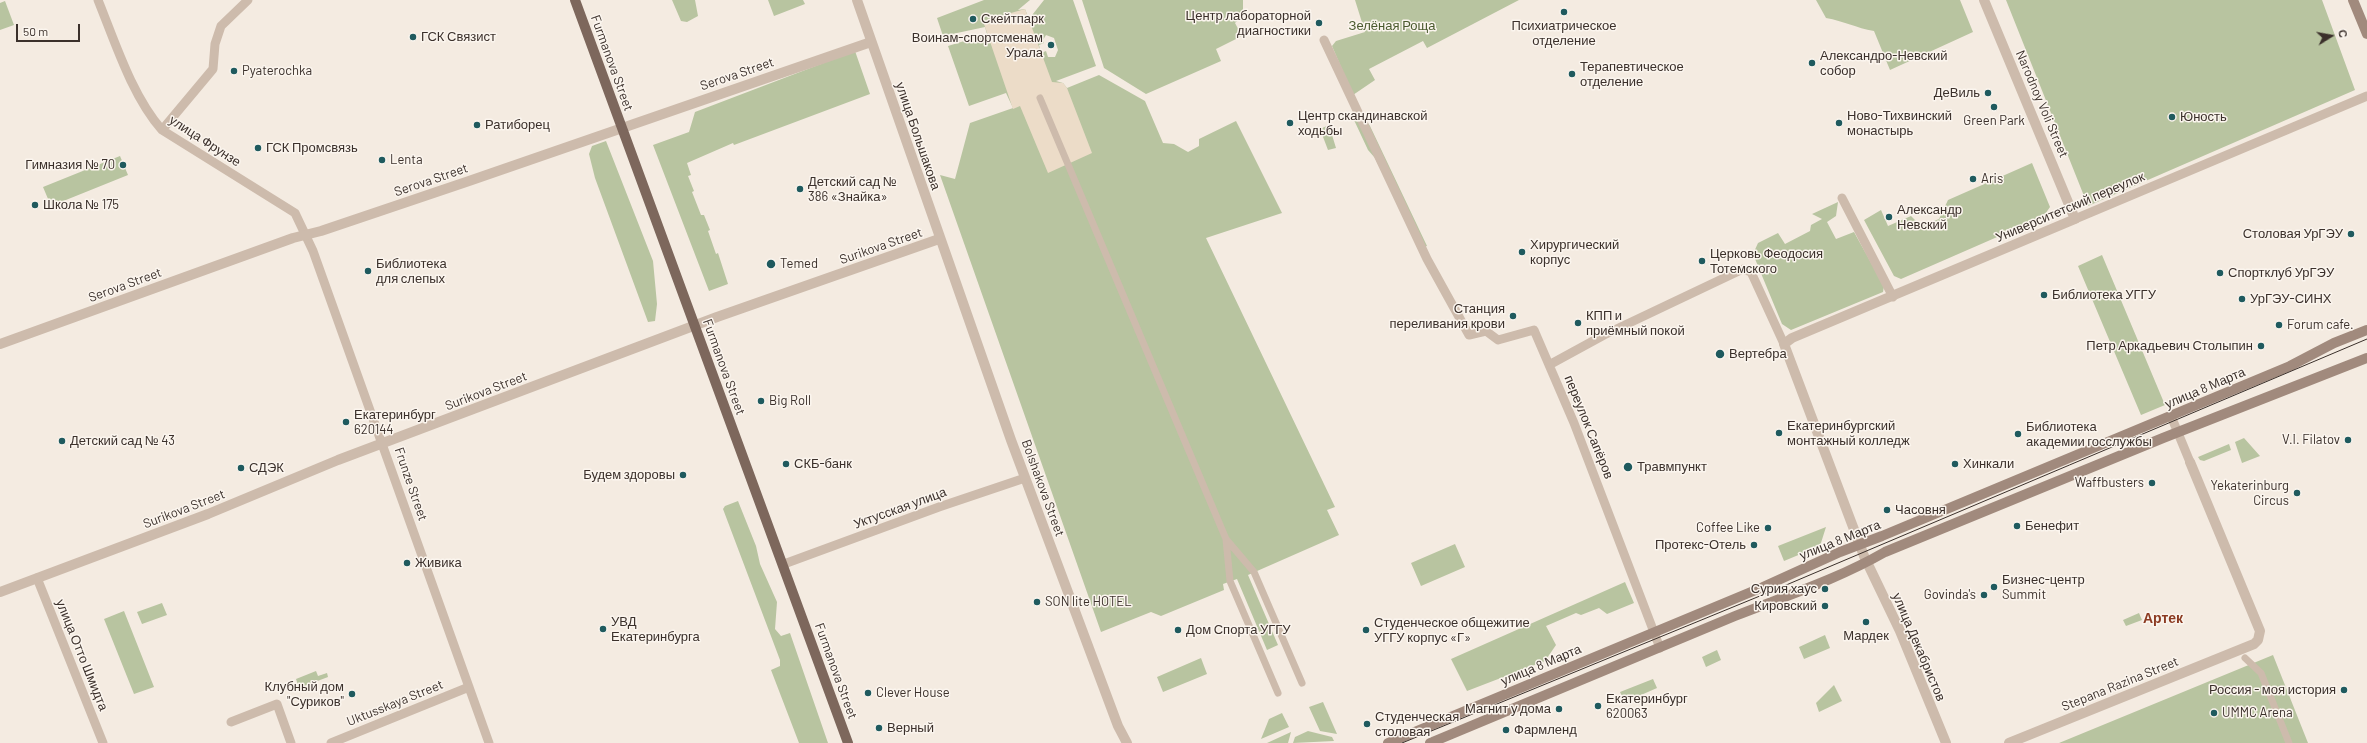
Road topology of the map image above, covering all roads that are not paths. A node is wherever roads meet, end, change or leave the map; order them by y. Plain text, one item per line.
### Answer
1 (98, 0) edge
2 (248, 0) edge
3 (575, 0) edge
4 (857, 0) edge
5 (1984, 0) edge
6 (2353, 0) edge
7 (2367, 34) edge
8 (1324, 40) dead end
9 (871, 42) junction
10 (2367, 96) edge
11 (1040, 98) dead end
12 (622, 128) junction
13 (162, 130) junction
14 (1842, 198) dead end
15 (2075, 219) junction
16 (306, 235) junction
17 (940, 239) junction
18 (1893, 297) junction
19 (695, 326) junction
20 (2367, 330) edge
21 (0, 344) edge
22 (1784, 344) junction
23 (2367, 358) edge
24 (1549, 365) junction
25 (2171, 416) junction
26 (2178, 432) junction
27 (383, 443) junction
28 (2190, 462) joint
29 (1025, 478) junction
30 (1226, 539) junction
31 (1860, 544) junction
32 (1867, 562) junction
33 (784, 564) junction
34 (37, 578) junction
35 (0, 592) edge
36 (1655, 632) junction
37 (1660, 648) junction
38 (2244, 653) junction
39 (1302, 683) dead end
40 (469, 687) junction
41 (1278, 693) dead end
42 (231, 722) dead end
43 (103, 743) edge
44 (291, 743) edge
45 (331, 743) edge
46 (489, 743) edge
47 (848, 743) edge
48 (1127, 743) edge
49 (1388, 743) edge
50 (1430, 743) edge
51 (1946, 743) edge
52 (2009, 743) edge
53 (2289, 743) edge

1 - 13 street, улица Фрунзе
2 - 13 street
3 - 12 main road, Furmanova Street
4 - 9 street
5 - 15 street, Narodnoy Voli Street
6 - 7 main road
8 - 24 street, переулок Сапёров
9 - 12 street, Serova Street
9 - 17 street, улица Большакова
10 - 15 street, Университетский переулок
11 - 30 street
12 - 16 street, Serova Street
12 - 19 main road, Furmanova Street
13 - 16 street, улица Фрунзе
14 - 18 street
15 - 18 street, Университетский переулок
16 - 21 street, Serova Street
16 - 27 street, Frunze Street
17 - 19 street, Surikova Street
17 - 29 street, Bolshakova Street
18 - 22 street, Университетский переулок
19 - 27 street, Surikova Street
19 - 33 main road, Furmanova Street
20 - 25 main road, улица 8 Марта
22 - 24 street
22 - 31 street, улица Декабристов
23 - 26 main road
24 - 36 street, переулок Сапёров
25 - 26 street
25 - 31 main road, улица 8 Марта
26 - 28 street
26 - 32 main road
27 - 34 street, Surikova Street
27 - 40 street, Frunze Street
28 - 38 street, Stepana Razina Street
29 - 33 street, Уктусская улица
29 - 48 street, Bolshakova Street
30 - 39 street
30 - 41 street
31 - 32 street, улица Декабристов
31 - 36 main road, улица 8 Марта
32 - 37 main road
32 - 51 street, улица Декабристов
33 - 47 main road, Furmanova Street
34 - 35 street, Surikova Street
34 - 43 street, улица Отто Шмидта
36 - 37 street, переулок Сапёров
36 - 49 main road, улица 8 Марта
37 - 50 main road
38 - 52 street, Stepana Razina Street
38 - 53 street
40 - 45 street, Uktusskaya Street
40 - 46 street, Frunze Street
42 - 44 street

